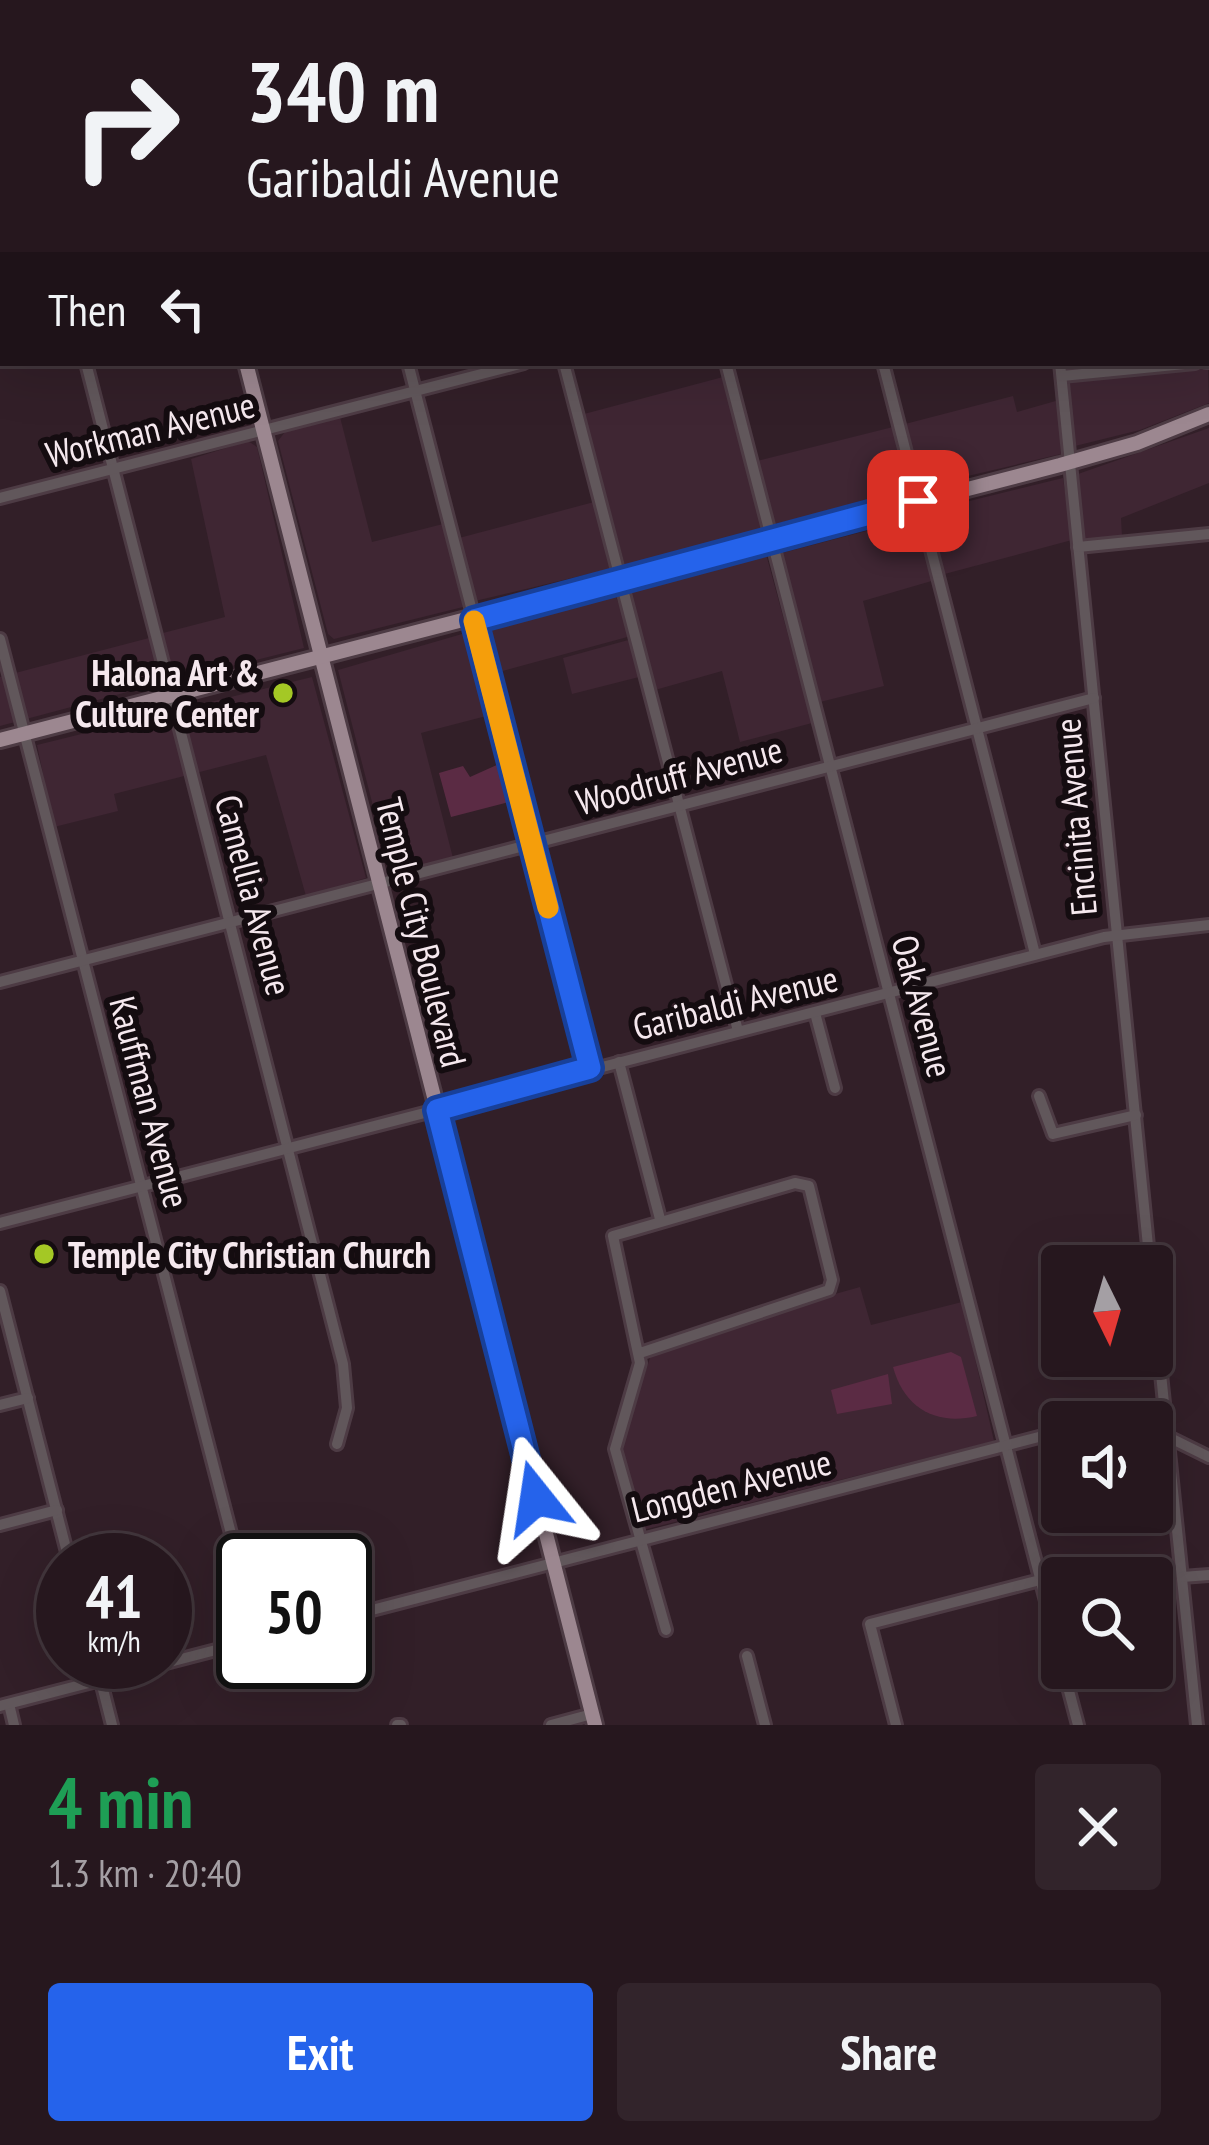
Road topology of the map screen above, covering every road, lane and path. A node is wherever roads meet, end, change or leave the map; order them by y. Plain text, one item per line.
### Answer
1 (87, 366) edge
2 (248, 366) edge
3 (408, 366) edge
4 (512, 366) edge
5 (565, 366) edge
6 (727, 366) edge
7 (884, 366) edge
8 (1128, 366) edge
9 (1061, 369) edge
10 (415, 391) junction
11 (1209, 414) edge
12 (264, 430) junction
13 (1070, 462) junction
14 (113, 469) junction
15 (0, 499) edge
16 (918, 501) junction
17 (1209, 534) edge
18 (772, 540) junction
19 (1078, 547) junction
20 (621, 580) junction
21 (474, 620) junction
22 (0, 639) edge
23 (322, 657) junction
24 (172, 696) junction
25 (1094, 698) junction
26 (978, 728) junction
27 (24, 734) junction
28 (0, 740) edge
29 (830, 767) junction
30 (679, 806) junction
31 (532, 845) junction
32 (380, 884) junction
33 (230, 922) junction
34 (1209, 925) edge
35 (1117, 934) junction
36 (1035, 954) junction
37 (83, 961) junction
38 (0, 982) edge
39 (889, 993) junction
40 (814, 1013) junction
41 (738, 1031) junction
42 (619, 1062) junction
43 (590, 1068) junction
44 (835, 1088) dead end
45 (1039, 1096) dead end
46 (437, 1110) junction
47 (1136, 1115) junction
48 (289, 1148) junction
49 (141, 1186) junction
50 (660, 1219) junction
51 (0, 1223) edge
52 (1148, 1245) edge
53 (0, 1292) edge
54 (640, 1353) junction
55 (28, 1398) junction
56 (0, 1405) edge
57 (1041, 1436) edge
58 (1173, 1440) edge
59 (337, 1444) dead end
60 (1006, 1445) junction
61 (1209, 1457) edge
62 (1173, 1493) edge
63 (57, 1510) junction
64 (0, 1525) edge
65 (63, 1533) edge
66 (231, 1533) edge
67 (640, 1540) junction
68 (552, 1562) junction
69 (1209, 1575) edge
70 (1182, 1577) junction
71 (1040, 1580) junction
72 (1041, 1584) edge
73 (372, 1609) edge
74 (666, 1630) dead end
75 (747, 1656) dead end
76 (65, 1689) edge
77 (102, 1689) edge
78 (1069, 1689) edge
79 (4, 1705) edge
80 (594, 1720) edge
81 (1203, 1724) edge
82 (14, 1725) edge
83 (112, 1725) edge
84 (551, 1725) edge
85 (765, 1725) edge
86 (896, 1725) edge
87 (1078, 1725) edge

1 - 14 street, Camellia Avenue
2 - 12 main road, Temple City Boulevard
3 - 10 street
4 - 10 street, Workman Avenue
5 - 20 street
6 - 18 street, Oak Avenue
7 - 16 street
8 - 9 street
9 - 13 street, Encinita Avenue
10 - 12 street, Workman Avenue
10 - 21 street
11 - 13 main road
12 - 14 street, Workman Avenue
12 - 23 main road, Temple City Boulevard
13 - 16 main road
13 - 19 street, Encinita Avenue
14 - 15 street, Workman Avenue
14 - 24 street, Camellia Avenue
16 - 18 main road
16 - 26 street
17 - 19 street
18 - 20 main road
18 - 29 street, Oak Avenue
19 - 25 street, Encinita Avenue
20 - 21 main road
20 - 30 street
21 - 23 main road
21 - 31 street
22 - 27 street, Kauffman Avenue
23 - 24 main road
23 - 32 main road, Temple City Boulevard
24 - 27 main road
24 - 33 street, Camellia Avenue
25 - 26 street, Woodruff Avenue
25 - 35 street, Encinita Avenue
26 - 29 street, Woodruff Avenue
26 - 36 street
27 - 28 main road
27 - 37 street, Kauffman Avenue
29 - 30 street, Woodruff Avenue
29 - 39 street, Oak Avenue
30 - 31 street, Woodruff Avenue
30 - 41 street
31 - 32 street, Woodruff Avenue
31 - 43 street
32 - 33 street, Woodruff Avenue
32 - 46 main road, Temple City Boulevard
33 - 37 street, Woodruff Avenue
33 - 48 street, Camellia Avenue
34 - 35 street, Garibaldi Avenue
35 - 36 street, Garibaldi Avenue
35 - 47 street, Encinita Avenue
36 - 39 street, Garibaldi Avenue
37 - 38 street, Woodruff Avenue
37 - 49 street, Kauffman Avenue
39 - 40 street, Garibaldi Avenue
39 - 60 street, Oak Avenue
40 - 41 street, Garibaldi Avenue
40 - 44 street
41 - 42 street, Garibaldi Avenue
42 - 43 street, Garibaldi Avenue
42 - 50 street
43 - 46 street, Garibaldi Avenue
45 - 47 street
46 - 48 street, Garibaldi Avenue
46 - 68 main road, Temple City Boulevard
47 - 52 street, Encinita Avenue
48 - 49 street, Garibaldi Avenue
48 - 59 street, Camellia Avenue
49 - 51 street, Garibaldi Avenue
49 - 66 street, Kauffman Avenue
50 - 54 street
50 - 54 street
53 - 55 street
54 - 67 street
55 - 56 street
55 - 63 street
57 - 60 street, Longden Avenue
58 - 61 street
60 - 67 street, Longden Avenue
60 - 71 street, Oak Avenue
62 - 70 street
63 - 64 street
63 - 65 street
67 - 68 street, Longden Avenue
67 - 74 street
68 - 73 street, Longden Avenue
68 - 80 main road, Temple City Boulevard
69 - 70 street
70 - 81 street
71 - 72 street, Oak Avenue
71 - 86 street
75 - 85 street
76 - 79 street
77 - 83 street
78 - 87 street, Oak Avenue
79 - 82 street
80 - 84 street

